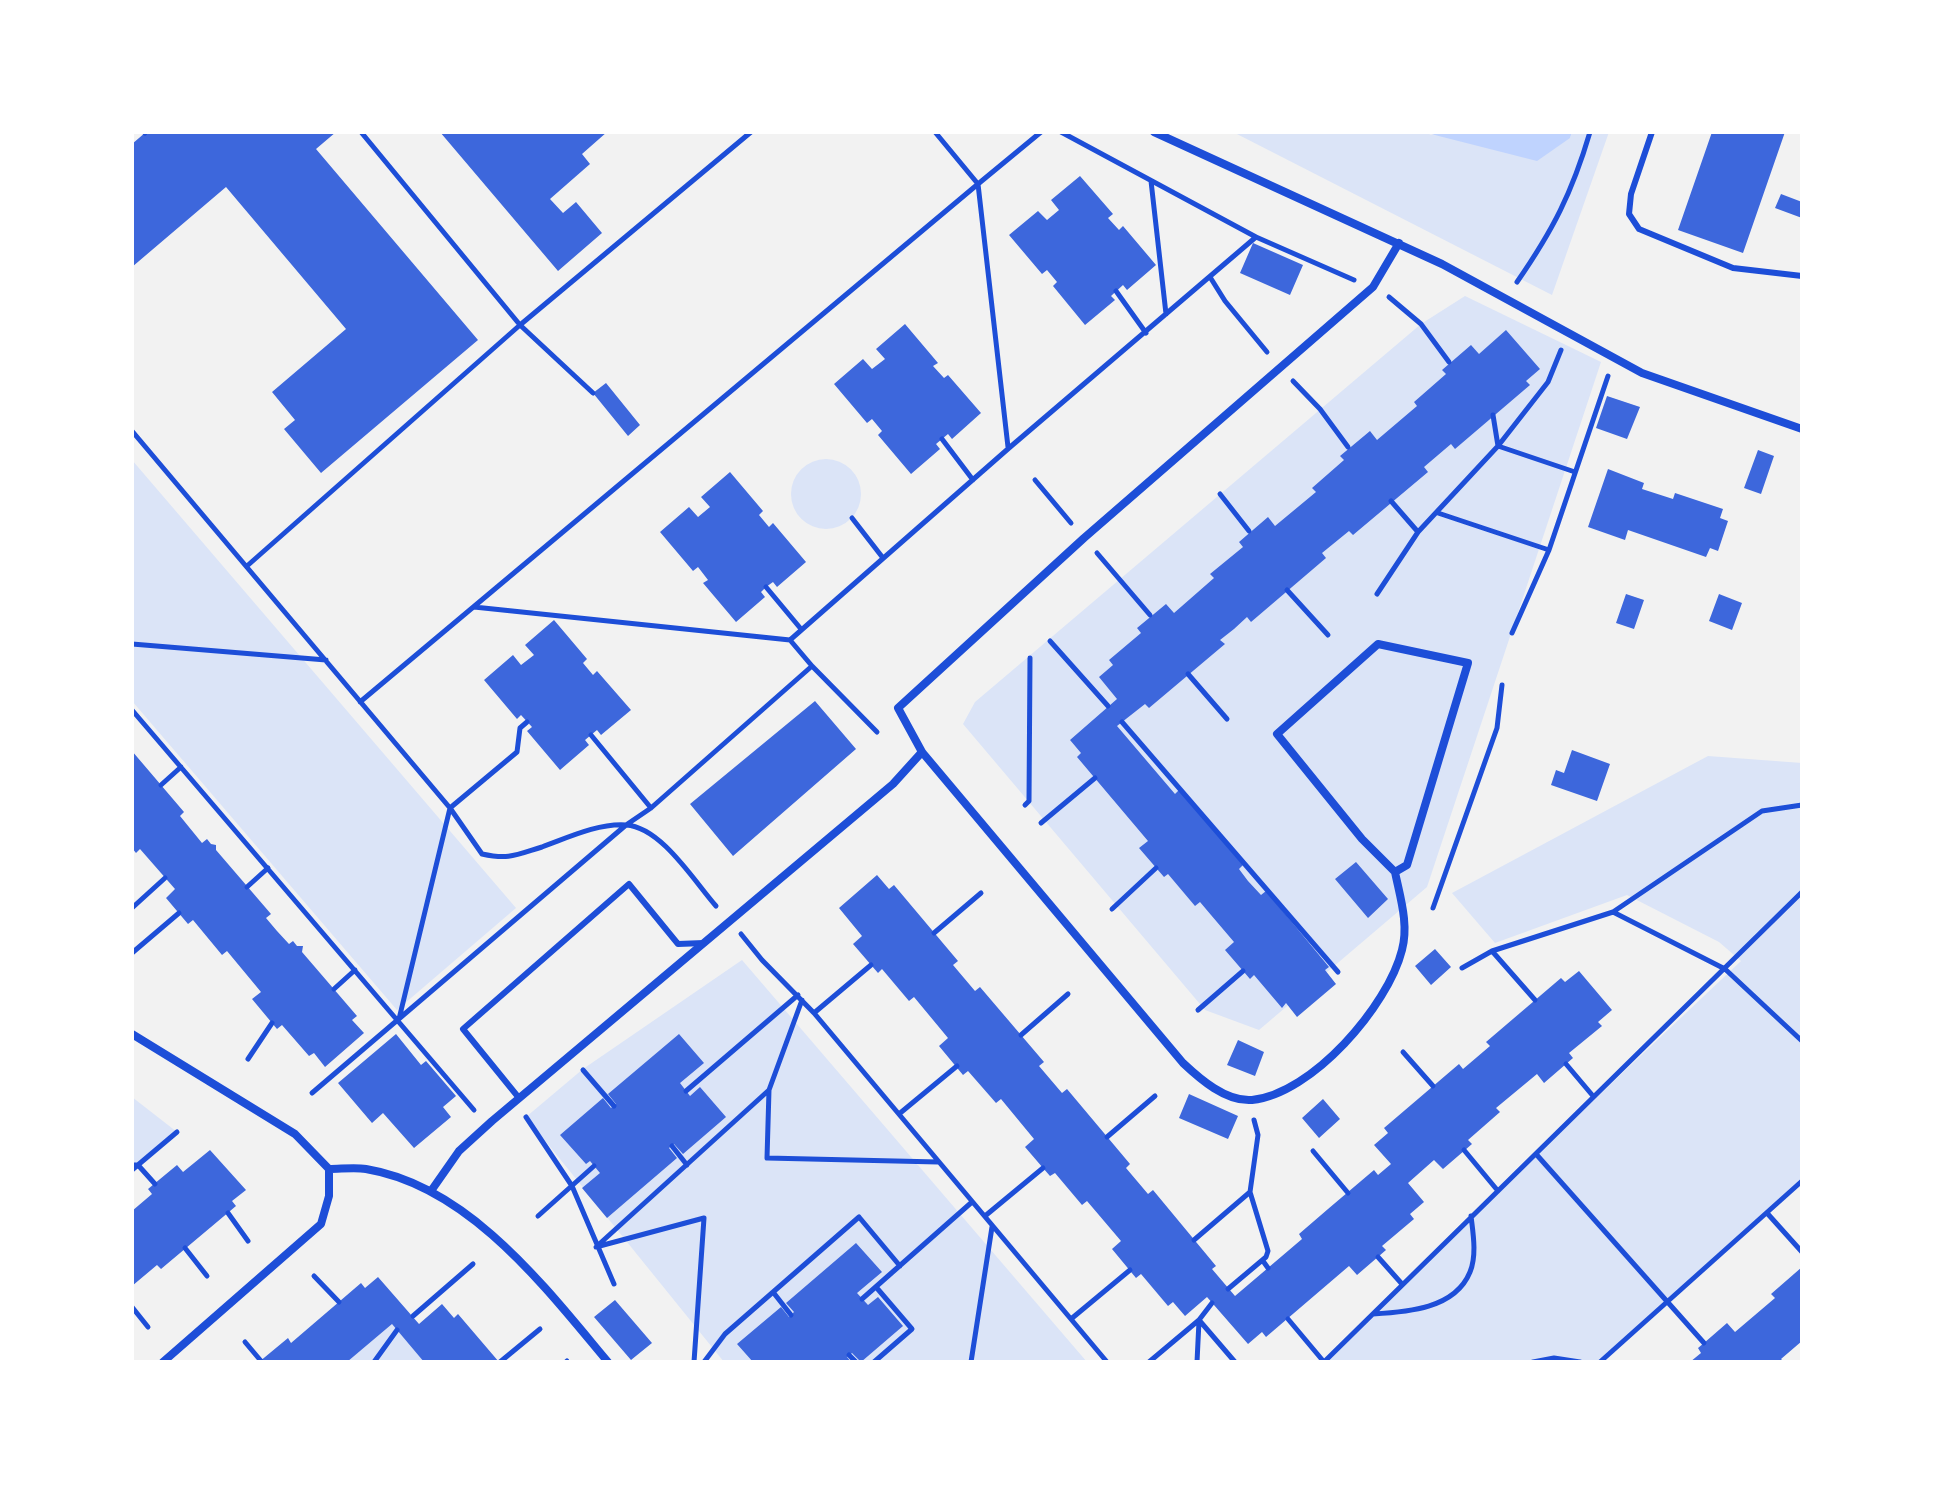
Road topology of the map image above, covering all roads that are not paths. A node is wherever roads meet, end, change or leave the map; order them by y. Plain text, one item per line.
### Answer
1 (1154, 132) edge
2 (1652, 132) edge
3 (1399, 243) junction
4 (1802, 276) edge
5 (1802, 429) edge
6 (922, 752) junction
7 (1395, 872) junction
8 (704, 943) junction
9 (132, 1034) edge
10 (519, 1098) junction
11 (329, 1169) junction
12 (431, 1191) junction
13 (163, 1362) edge
14 (608, 1362) edge

1 - 3 street
2 - 4 lane
3 - 5 street
3 - 6 street
6 - 7 street
6 - 8 street
7 - 7 street
8 - 10 street
8 - 10 lane
9 - 11 street
10 - 12 street
11 - 12 street
11 - 13 street
12 - 14 street

